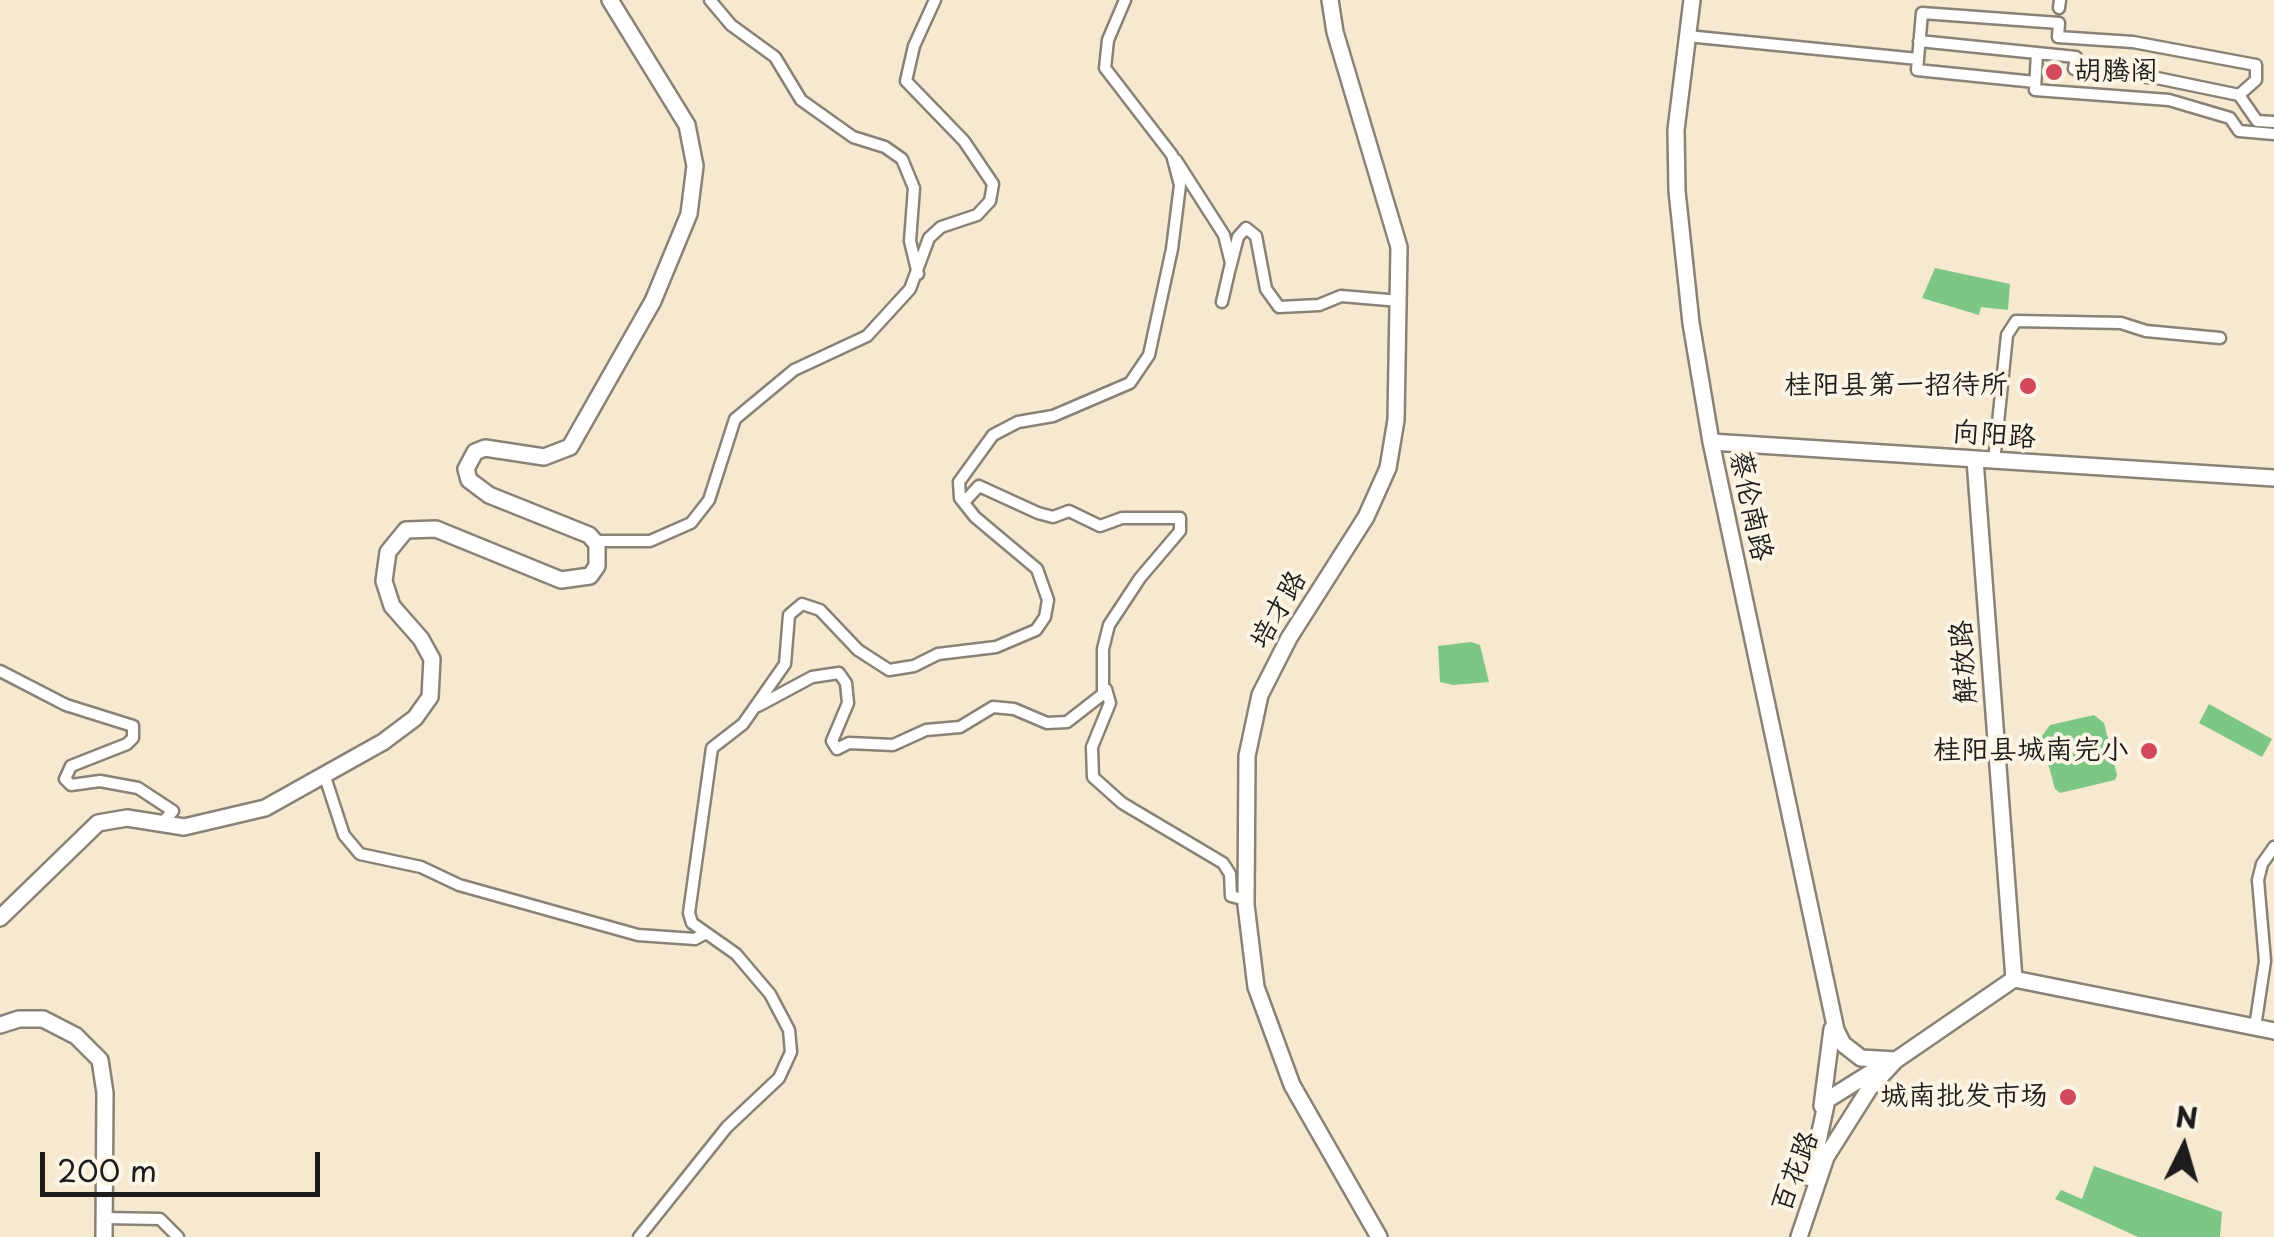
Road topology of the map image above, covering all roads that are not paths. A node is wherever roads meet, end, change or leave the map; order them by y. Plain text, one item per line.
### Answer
1 (610, 0) edge
2 (710, 0) edge
3 (935, 0) edge
4 (1125, 0) edge
5 (1330, 0) edge
6 (1692, 0) edge
7 (1687, 36) junction
8 (2058, 37) junction
9 (1919, 41) junction
10 (2037, 53) junction
11 (2057, 55) junction
12 (1918, 59) junction
13 (2074, 69) junction
14 (2035, 82) junction
15 (2072, 92) junction
16 (2239, 96) junction
17 (2274, 122) edge
18 (2274, 134) edge
19 (1172, 156) junction
20 (1230, 268) junction
21 (918, 274) junction
22 (1222, 302) dead end
23 (1400, 302) junction
24 (2220, 338) dead end
25 (1711, 442) junction
26 (1974, 460) junction
27 (1994, 462) junction
28 (2274, 478) edge
29 (964, 502) junction
30 (594, 542) junction
31 (0, 671) edge
32 (1106, 689) junction
33 (758, 706) junction
34 (325, 776) junction
35 (159, 825) junction
36 (2274, 848) edge
37 (1246, 900) junction
38 (0, 918) edge
39 (706, 933) junction
40 (2014, 979) junction
41 (1832, 1015) junction
42 (0, 1026) edge
43 (2255, 1027) junction
44 (2274, 1030) edge
45 (1896, 1060) junction
46 (1821, 1111) junction
47 (104, 1218) junction
48 (1799, 1236) edge
49 (104, 1237) edge
50 (178, 1237) edge
51 (638, 1237) edge
52 (1379, 1237) edge

1 - 30 street
2 - 21 street
3 - 21 street
4 - 19 street
5 - 23 street, 培才路
6 - 7 street, 蔡伦南路
7 - 12 street
7 - 25 street, 蔡伦南路
8 - 9 street
8 - 11 street
8 - 16 street
9 - 10 street
9 - 12 street
10 - 11 street
10 - 14 street
11 - 13 street
12 - 14 street
13 - 15 street
13 - 16 street
14 - 15 street
15 - 18 street
16 - 17 street
19 - 20 street
19 - 29 street
20 - 22 street
20 - 23 street
21 - 30 street
23 - 37 street, 培才路
24 - 27 street
25 - 26 street, 向阳路
25 - 41 street, 蔡伦南路
26 - 27 street, 向阳路
26 - 40 street, 解放路
27 - 28 street, 向阳路
29 - 32 street
29 - 33 street
30 - 34 street
31 - 35 street
32 - 33 street
32 - 37 street
33 - 39 street
34 - 35 street
34 - 39 street
35 - 38 street
36 - 43 street
37 - 52 street, 培才路
39 - 51 street
40 - 43 street
40 - 45 street, 百花路
41 - 45 street, 蔡伦南路
41 - 46 street, 蔡伦南路
42 - 47 street
43 - 44 street
45 - 46 street, 百花路
45 - 48 street, 百花路
46 - 48 street, 百花路
47 - 49 street
47 - 50 street

